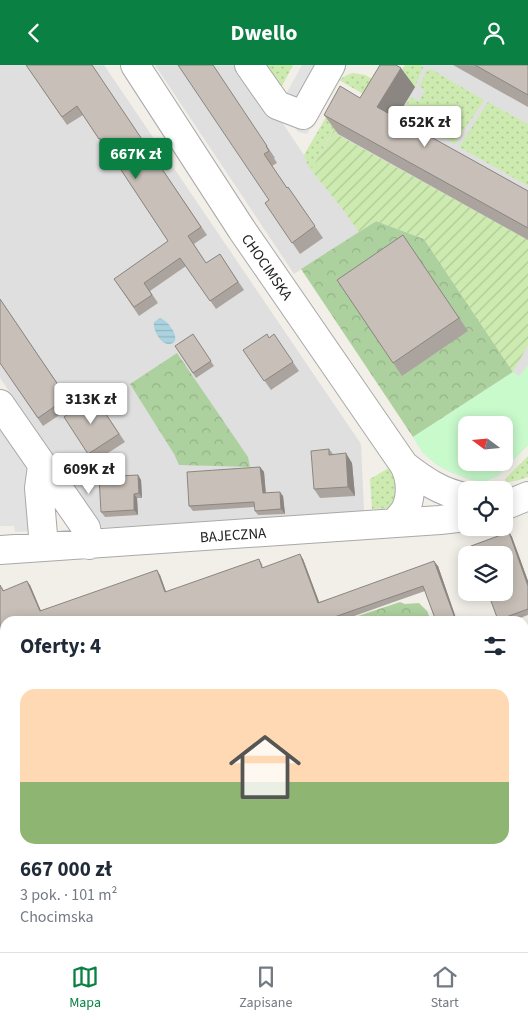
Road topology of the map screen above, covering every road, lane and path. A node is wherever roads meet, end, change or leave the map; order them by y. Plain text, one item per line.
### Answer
1 (135, 65) edge
2 (249, 65) edge
3 (331, 65) edge
4 (0, 404) edge
5 (42, 465) junction
6 (404, 465) junction
7 (458, 495) edge
8 (458, 518) edge
9 (394, 523) junction
10 (89, 545) junction
11 (44, 547) junction
12 (0, 550) edge

1 - 6 street, CHOCIMSKA
2 - 3 street
4 - 5 street
5 - 10 street
5 - 11 street
6 - 7 street, CHOCIMSKA
6 - 9 street, CHOCIMSKA
8 - 9 street, BAJECZNA
9 - 10 street, BAJECZNA
10 - 11 street, BAJECZNA
11 - 12 street, BAJECZNA

